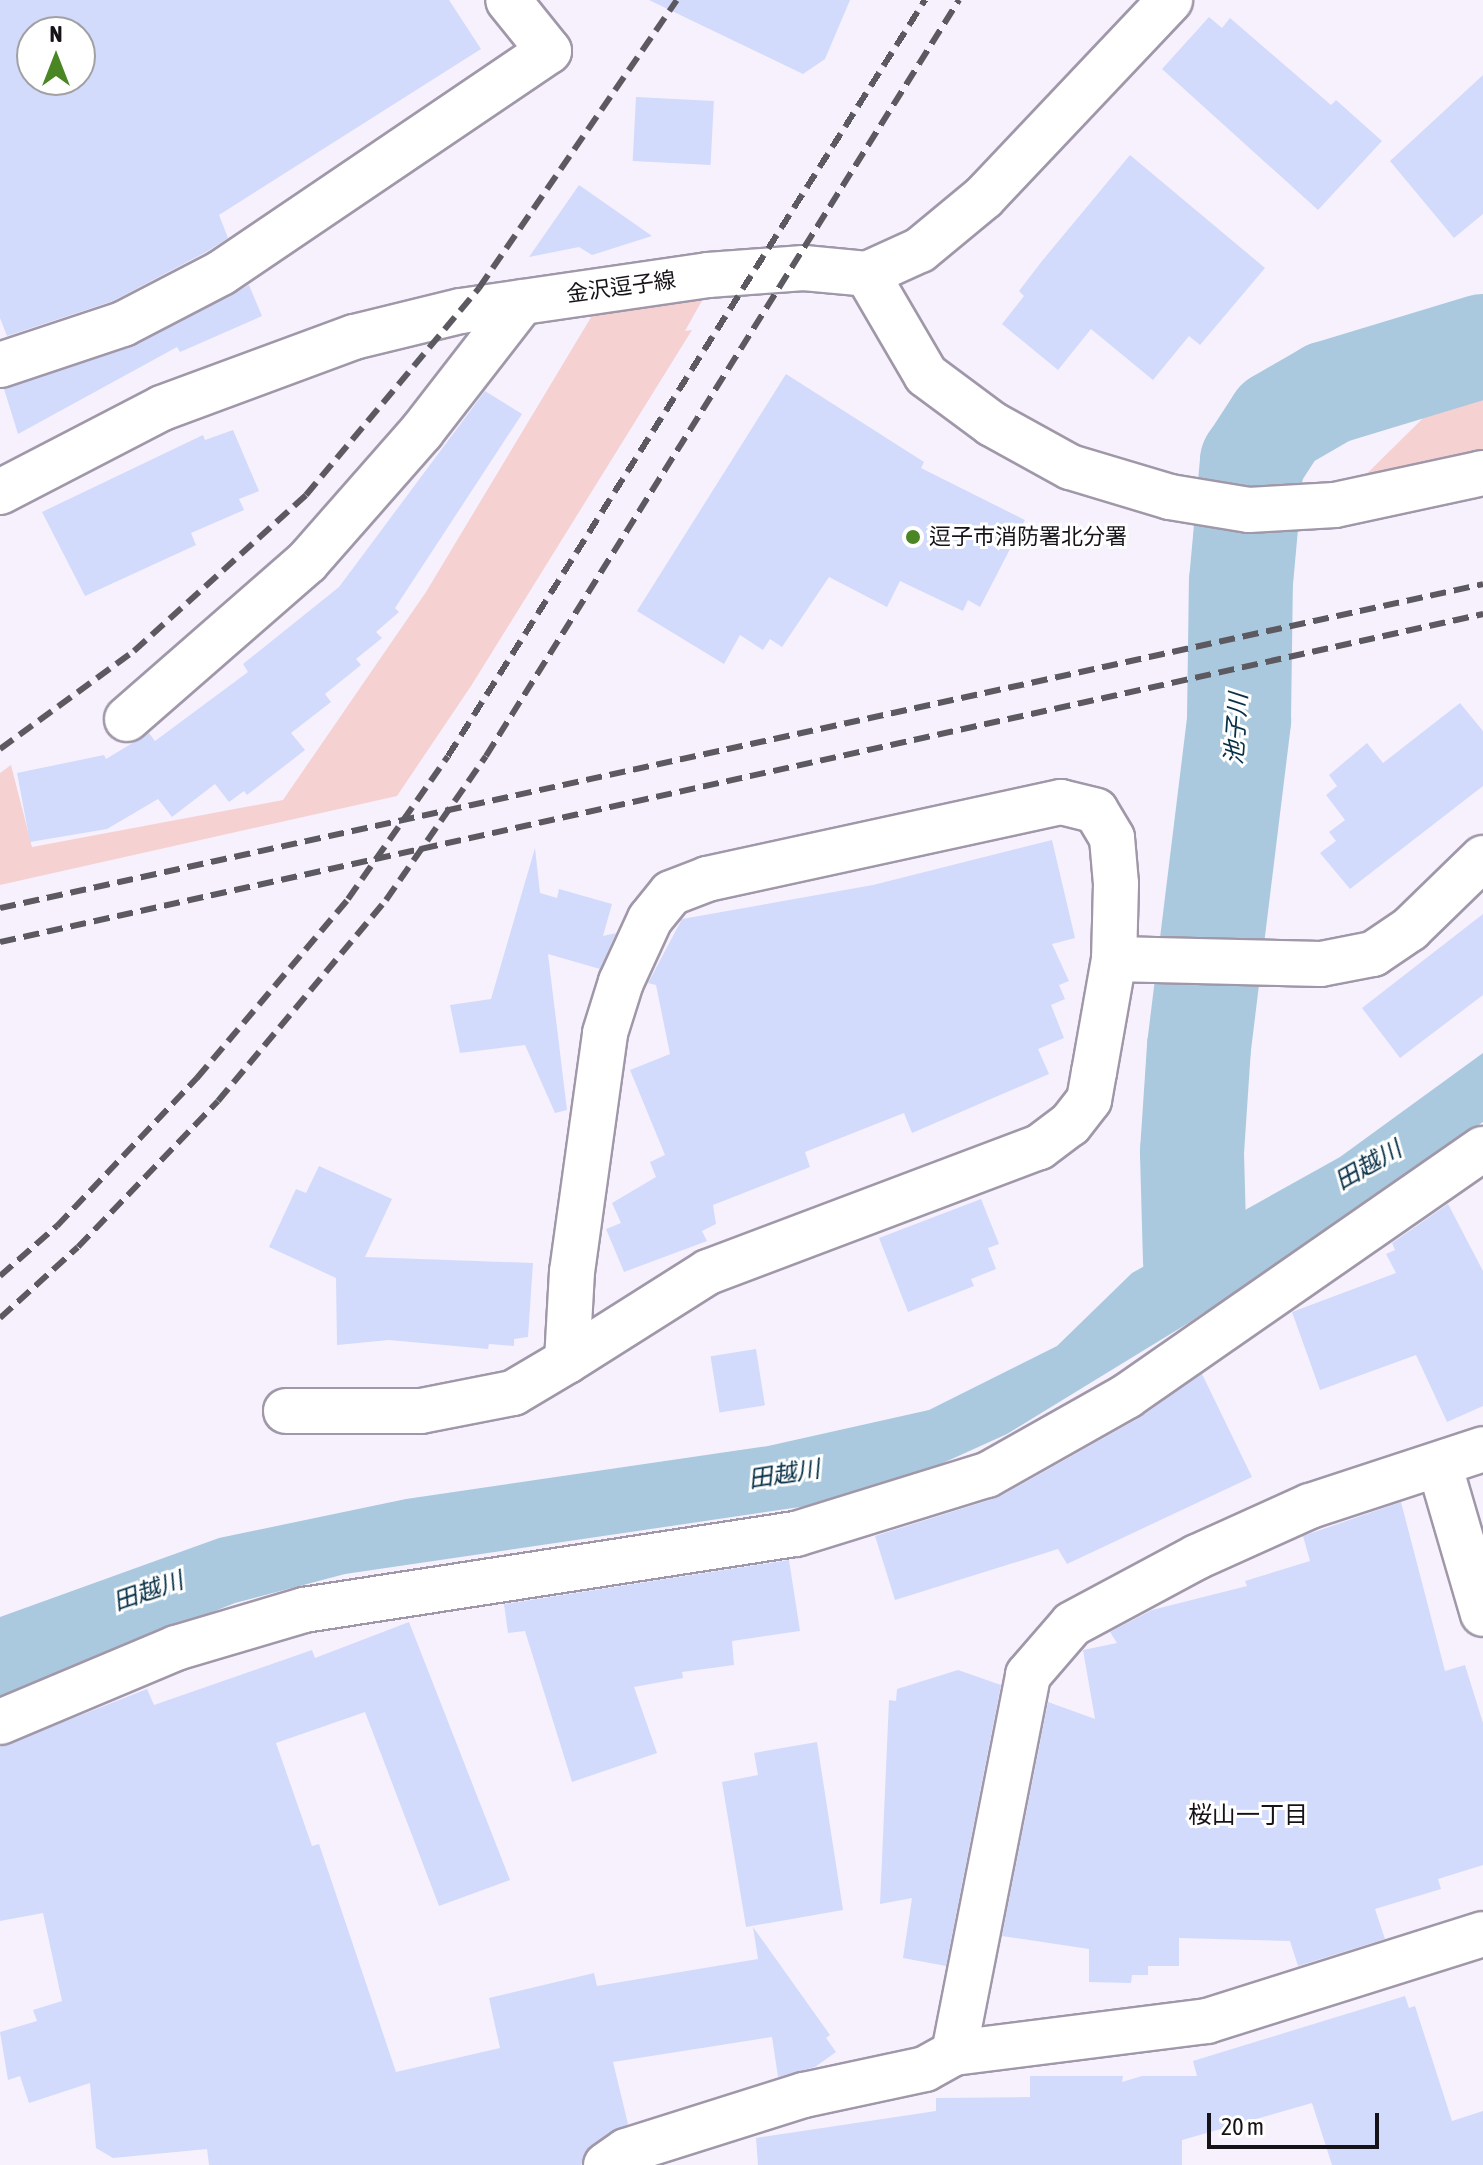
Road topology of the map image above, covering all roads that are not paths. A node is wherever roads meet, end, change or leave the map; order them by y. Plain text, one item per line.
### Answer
1 (508, 0) edge
2 (1170, 0) edge
3 (867, 274) junction
4 (522, 302) junction
5 (0, 365) edge
6 (1483, 473) edge
7 (0, 492) edge
8 (127, 719) dead end
9 (1483, 858) edge
10 (1114, 959) junction
11 (1483, 1149) edge
12 (567, 1361) junction
13 (286, 1411) dead end
14 (1483, 1449) edge
15 (1440, 1467) junction
16 (1483, 1614) edge
17 (0, 1722) edge
18 (1483, 1934) edge
19 (954, 2053) junction
20 (606, 2165) edge

1 - 5 street
2 - 3 street, 金沢逗子線
3 - 4 street, 金沢逗子線
3 - 6 street
4 - 7 street, 金沢逗子線
4 - 8 street
9 - 10 street
10 - 12 street
10 - 12 street
11 - 17 street
12 - 13 street
14 - 15 street
15 - 16 street
15 - 19 street
18 - 19 street
19 - 20 street

